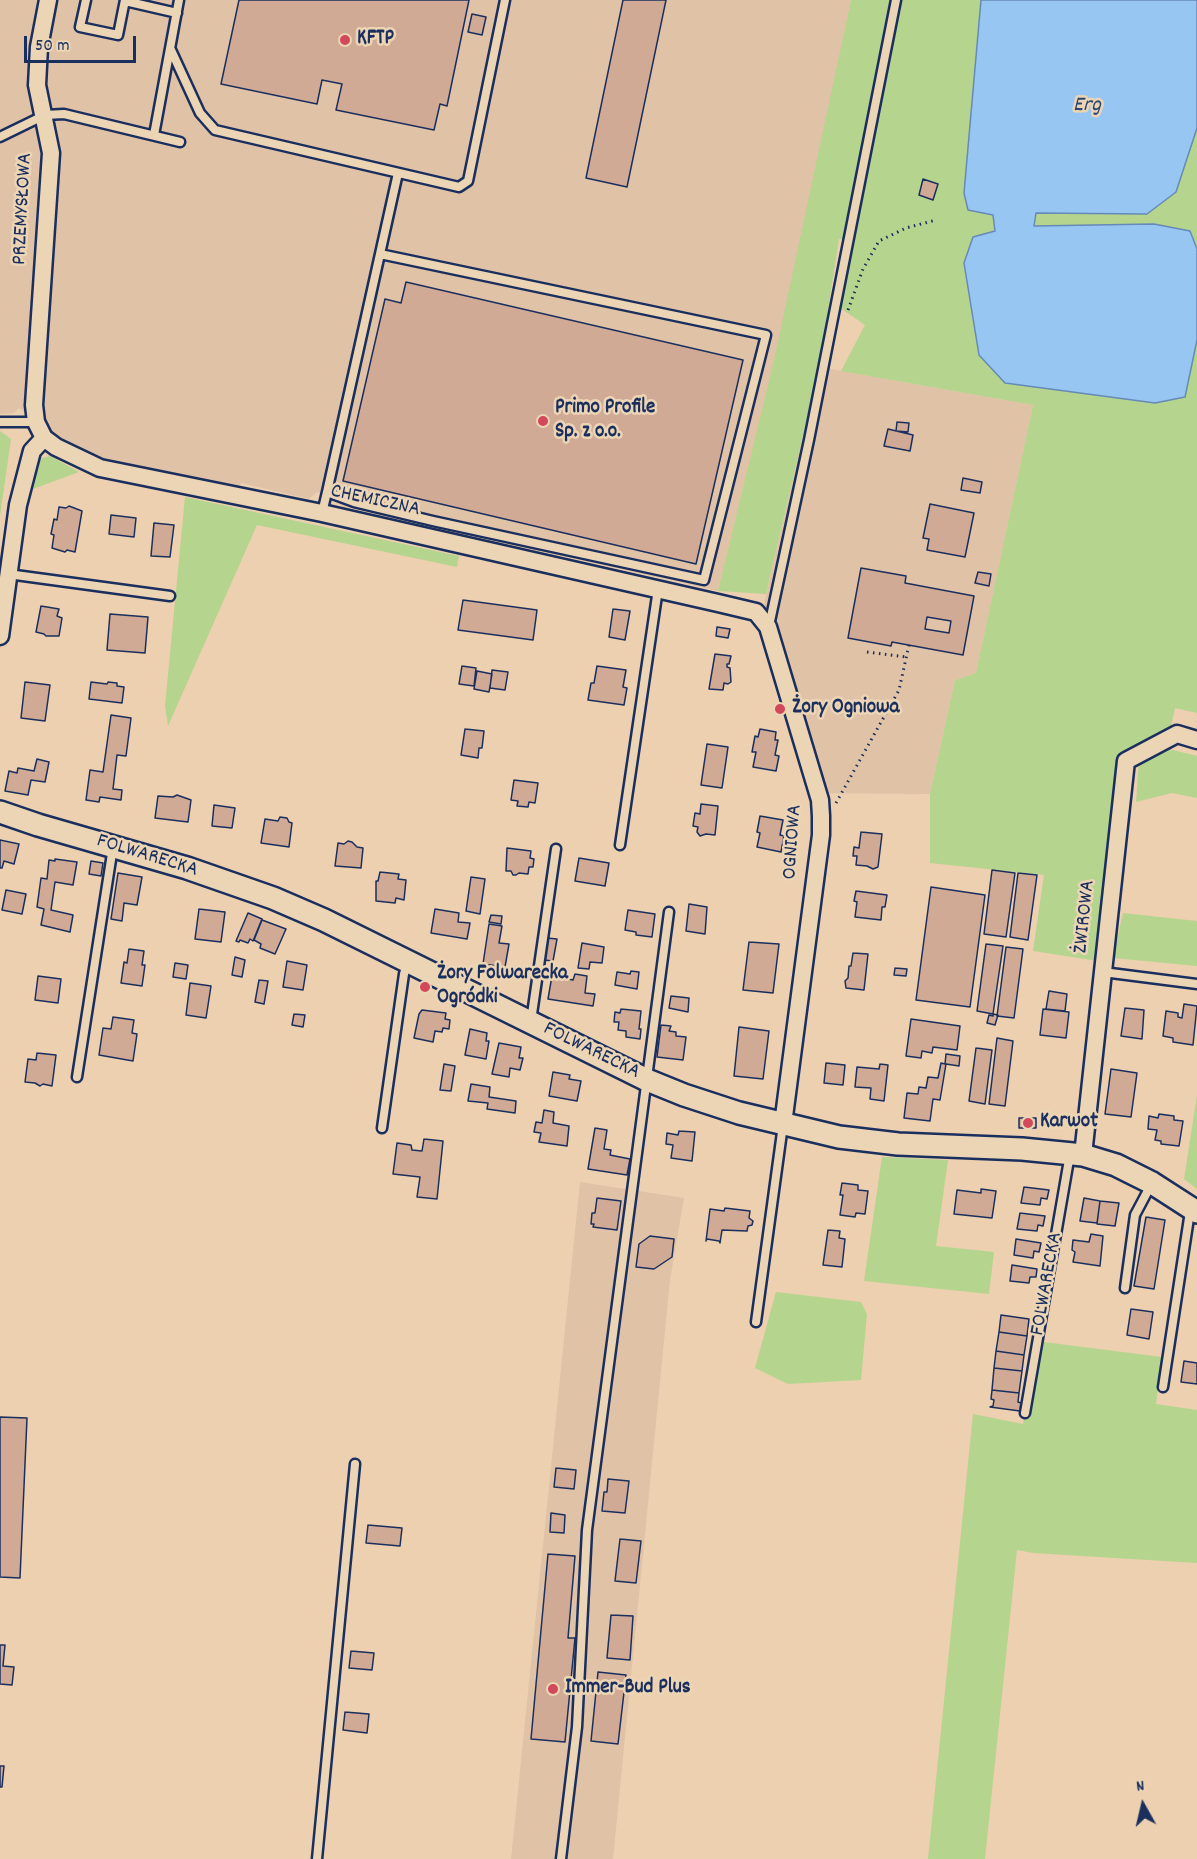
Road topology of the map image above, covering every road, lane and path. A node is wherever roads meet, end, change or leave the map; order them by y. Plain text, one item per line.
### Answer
1 (48, 0) edge
2 (86, 0) edge
3 (125, 0) edge
4 (180, 0) edge
5 (505, 0) edge
6 (896, 0) edge
7 (177, 13) junction
8 (171, 50) junction
9 (45, 115) junction
10 (154, 135) junction
11 (0, 136) edge
12 (180, 142) dead end
13 (398, 173) junction
14 (936, 220) dead end
15 (380, 254) junction
16 (851, 299) dead end
17 (0, 422) edge
18 (36, 423) junction
19 (44, 438) junction
20 (327, 492) junction
21 (322, 513) junction
22 (8, 574) junction
23 (704, 580) junction
24 (658, 589) junction
25 (170, 596) dead end
26 (700, 599) junction
27 (768, 627) junction
28 (0, 636) edge
29 (909, 645) dead end
30 (867, 652) dead end
31 (907, 657) junction
32 (1197, 740) edge
33 (0, 812) edge
34 (821, 816) junction
35 (620, 845) dead end
36 (113, 846) junction
37 (556, 849) dead end
38 (669, 912) dead end
39 (408, 960) junction
40 (1103, 972) junction
41 (1197, 984) edge
42 (531, 1022) junction
43 (77, 1077) dead end
44 (647, 1080) junction
45 (783, 1124) junction
46 (382, 1128) dead end
47 (1076, 1155) junction
48 (1152, 1183) junction
49 (1195, 1210) edge
50 (1125, 1288) dead end
51 (756, 1322) dead end
52 (1163, 1387) dead end
53 (1025, 1413) dead end
54 (355, 1464) dead end
55 (317, 1859) edge
56 (561, 1859) edge

1 - 9 street, PRZEMYSŁOWA
2 - 3 lane
3 - 7 lane
4 - 7 lane
5 - 13 lane
6 - 27 lane
7 - 8 lane
8 - 10 lane
8 - 13 lane
9 - 10 lane
9 - 11 lane
9 - 18 street, PRZEMYSŁOWA
10 - 12 lane
13 - 15 lane
14 - 16 path
15 - 20 lane
15 - 23 lane
17 - 18 lane
18 - 19 street, CHEMICZNA
19 - 21 street, CHEMICZNA
19 - 22 street
20 - 21 lane
20 - 23 lane
21 - 24 street, CHEMICZNA
22 - 25 lane
22 - 28 street
23 - 26 lane
24 - 26 street, CHEMICZNA
24 - 35 lane
26 - 27 street, CHEMICZNA
27 - 34 street, OGNIOWA
29 - 31 path
30 - 31 path
31 - 34 path
32 - 40 street, ŻWIROWA
33 - 36 street, FOLWARECKA
34 - 45 street, OGNIOWA
36 - 39 street, FOLWARECKA
36 - 43 lane
37 - 42 lane
38 - 44 lane
39 - 42 street, FOLWARECKA
39 - 46 lane
40 - 41 lane
40 - 47 street, ŻWIROWA
42 - 44 street, FOLWARECKA
44 - 45 street, FOLWARECKA
44 - 56 lane
45 - 47 street, FOLWARECKA
45 - 51 lane
47 - 48 street, FOLWARECKA
47 - 53 lane, FOLWARECKA
48 - 49 street, FOLWARECKA
48 - 50 lane
49 - 52 lane, FOLWARECKA
54 - 55 lane

